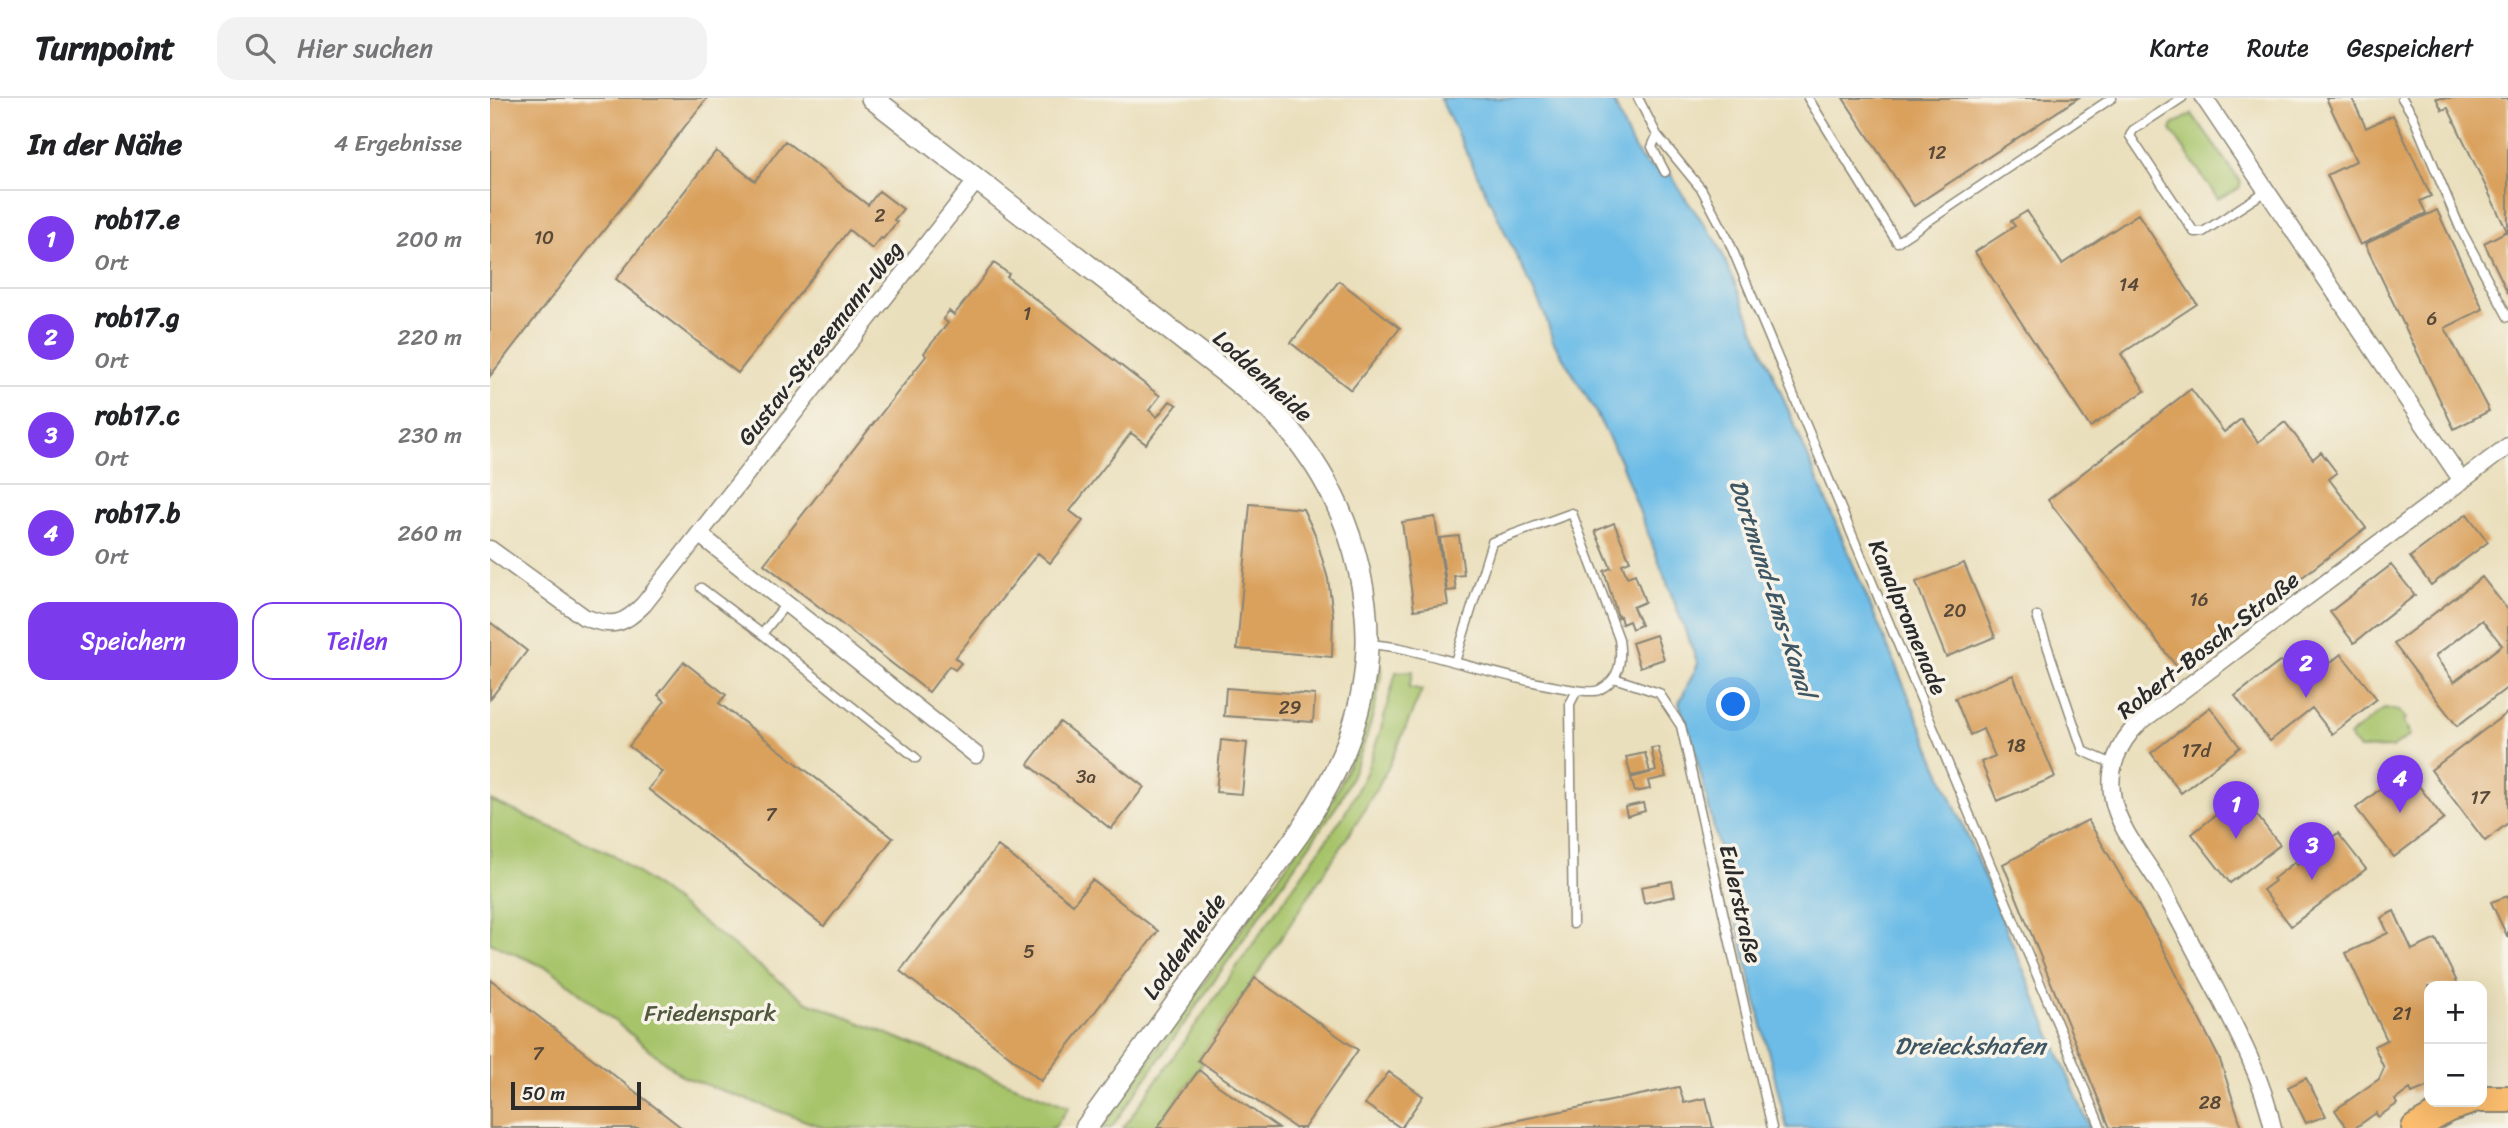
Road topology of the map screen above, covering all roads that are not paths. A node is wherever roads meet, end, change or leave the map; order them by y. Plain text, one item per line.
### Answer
1 (872, 98) edge
2 (1638, 98) edge
3 (1808, 98) edge
4 (2112, 98) edge
5 (2182, 98) edge
6 (2204, 98) edge
7 (2402, 98) edge
8 (1657, 135) junction
9 (1665, 172) dead end
10 (977, 180) junction
11 (2266, 191) junction
12 (2508, 317) edge
13 (2508, 446) edge
14 (2462, 481) junction
15 (699, 534) junction
16 (490, 549) edge
17 (701, 588) dead end
18 (786, 604) junction
19 (2037, 616) dead end
20 (762, 634) junction
21 (1367, 644) junction
22 (1455, 662) junction
23 (1614, 678) junction
24 (1576, 692) junction
25 (976, 755) dead end
26 (916, 758) dead end
27 (2113, 764) junction
28 (1573, 924) dead end
29 (2487, 1099) edge
30 (2508, 1099) edge
31 (2454, 1107) edge
32 (1086, 1128) edge
33 (1772, 1128) edge
34 (2101, 1128) edge
35 (2273, 1128) edge
36 (2415, 1128) edge

1 - 10 street, Loddenheide
2 - 8 lane, Kanalpromenade
3 - 4 lane
5 - 11 lane
6 - 11 street
7 - 12 lane
8 - 9 lane, Kanalpromenade
8 - 34 lane, Kanalpromenade
10 - 15 street, Gustav-Stresemann-Weg
10 - 21 street, Loddenheide
11 - 14 street
13 - 14 street, Robert-Bosch-Straße
14 - 27 street, Robert-Bosch-Straße
15 - 16 street, Gustav-Stresemann-Weg
15 - 18 street
17 - 20 lane
18 - 20 lane
18 - 25 street
19 - 27 lane
20 - 26 lane
21 - 22 lane
21 - 32 street, Loddenheide
22 - 23 lane
22 - 24 lane
23 - 24 lane
23 - 33 lane, Eulerstraße
24 - 28 lane
27 - 35 street, Robert-Bosch-Straße
29 - 30 highway
31 - 36 highway

